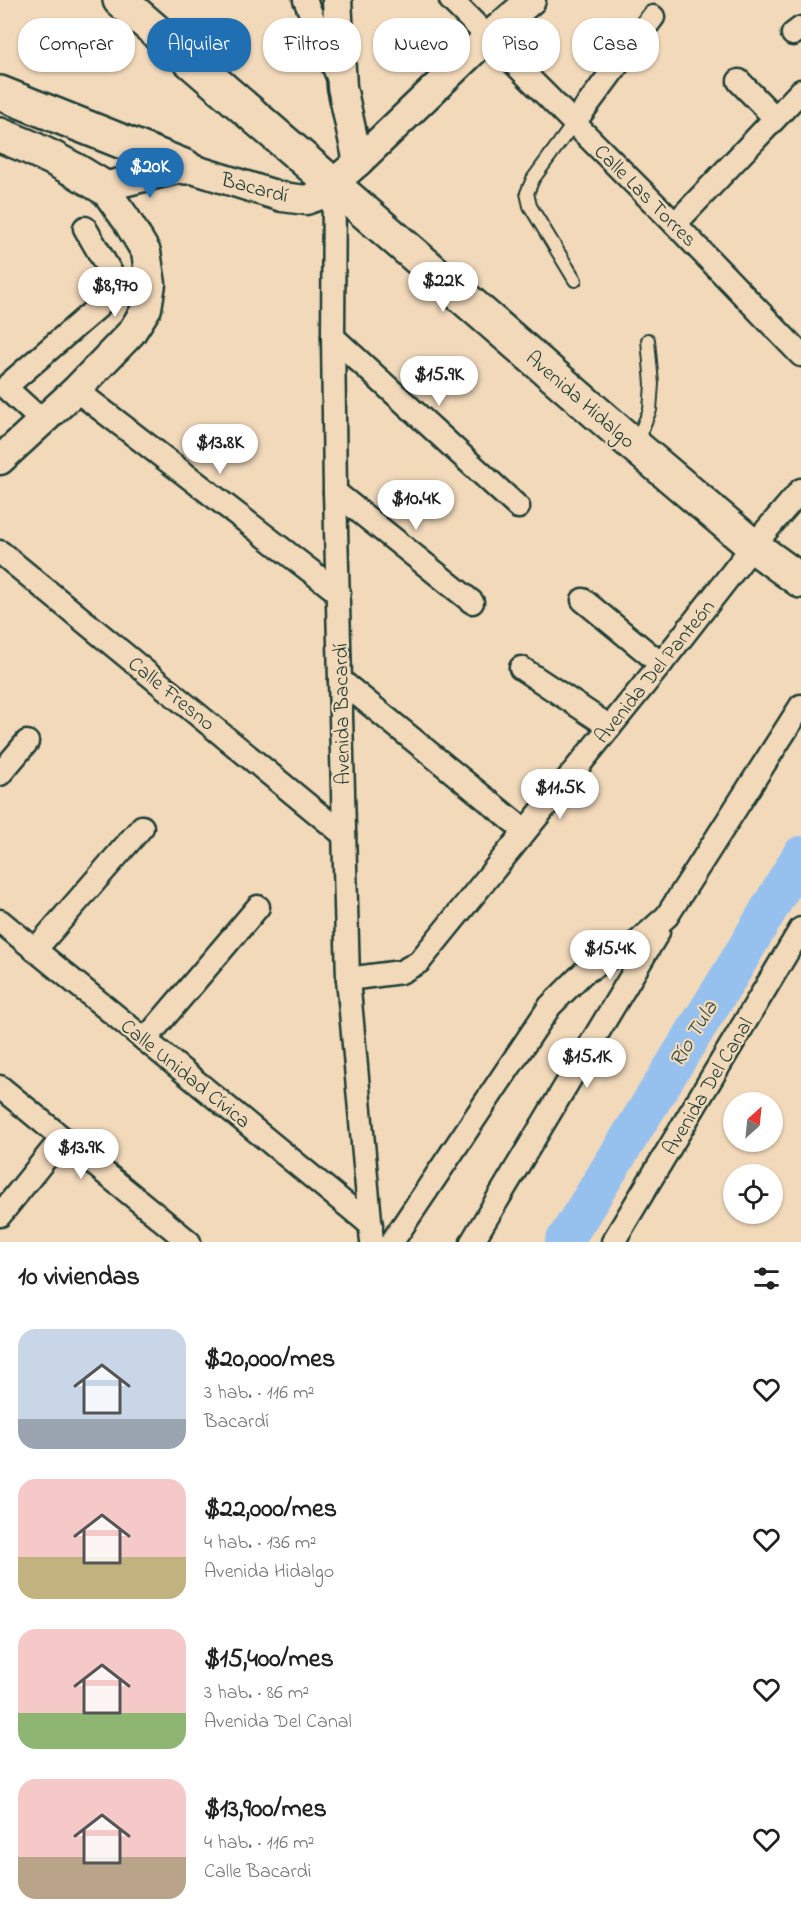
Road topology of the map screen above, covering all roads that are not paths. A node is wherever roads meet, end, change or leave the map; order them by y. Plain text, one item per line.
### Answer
1 (120, 0) edge
2 (304, 0) edge
3 (336, 0) edge
4 (451, 0) edge
5 (531, 0) edge
6 (653, 17) dead end
7 (510, 18) edge
8 (482, 31) edge
9 (482, 43) edge
10 (523, 72) edge
11 (739, 81) dead end
12 (342, 87) junction
13 (801, 91) edge
14 (0, 93) edge
15 (775, 118) junction
16 (574, 123) junction
17 (0, 135) edge
18 (358, 162) junction
19 (186, 167) junction
20 (334, 184) junction
21 (103, 187) junction
22 (675, 224) junction
23 (85, 228) dead end
24 (575, 280) dead end
25 (333, 337) junction
26 (648, 340) dead end
27 (801, 355) edge
28 (76, 390) junction
29 (42, 422) junction
30 (635, 446) junction
31 (0, 460) edge
32 (801, 490) edge
33 (335, 492) junction
34 (518, 507) dead end
35 (753, 546) junction
36 (0, 552) edge
37 (801, 581) edge
38 (339, 593) junction
39 (583, 600) dead end
40 (472, 602) dead end
41 (661, 664) junction
42 (521, 668) dead end
43 (340, 680) junction
44 (801, 706) edge
45 (610, 727) junction
46 (27, 742) dead end
47 (0, 774) edge
48 (142, 826) dead end
49 (525, 831) junction
50 (344, 834) junction
51 (258, 907) dead end
52 (667, 916) junction
53 (0, 921) edge
54 (801, 929) edge
55 (35, 950) junction
56 (348, 979) junction
57 (145, 1040) junction
58 (0, 1087) edge
59 (62, 1138) junction
60 (0, 1215) edge
61 (371, 1234) edge
62 (175, 1238) edge
63 (392, 1242) edge
64 (472, 1242) edge
65 (613, 1242) edge

1 - 20 main road, Avenida Hidalgo
2 - 12 street
3 - 12 street
4 - 8 street, Calle Las Torres
5 - 7 street, Bacardí
6 - 16 street
9 - 18 street, Bacardí
10 - 16 street, Calle Las Torres
11 - 15 street
12 - 18 street
13 - 15 street
14 - 19 main road
15 - 22 street
16 - 22 street, Calle Las Torres
16 - 24 lane
17 - 21 main road
18 - 20 street, Bacardí
19 - 20 street, Bacardí
19 - 21 street
20 - 25 street, Avenida Bacardí
20 - 30 main road, Avenida Hidalgo
21 - 28 street
22 - 27 street, Calle Las Torres
23 - 29 street
25 - 33 street, Avenida Bacardí
25 - 34 street
26 - 30 lane
28 - 29 street
28 - 38 street
29 - 31 street
30 - 35 main road, Avenida Hidalgo
32 - 35 street, Avenida Del Panteón
33 - 38 street, Avenida Bacardí
33 - 40 street
35 - 37 main road, Avenida Hidalgo
35 - 41 street, Avenida Del Panteón
36 - 50 street, Calle Fresno
38 - 43 street, Avenida Bacardí
39 - 41 street
41 - 45 street, Avenida Del Panteón
42 - 45 street
43 - 49 street
43 - 50 street, Avenida Bacardí
44 - 52 street
45 - 49 street, Avenida Del Panteón
46 - 47 street
48 - 55 street
49 - 56 street, Avenida Del Panteón
50 - 56 street, Avenida Bacardí
51 - 57 street
52 - 63 street
52 - 64 street
53 - 55 street, Calle Unidad Cívica
54 - 65 street, Avenida Del Canal
55 - 57 street, Calle Unidad Cívica
56 - 61 street, Avenida Bacardí
57 - 61 street, Calle Unidad Cívica
58 - 59 street
59 - 60 street
59 - 62 street

